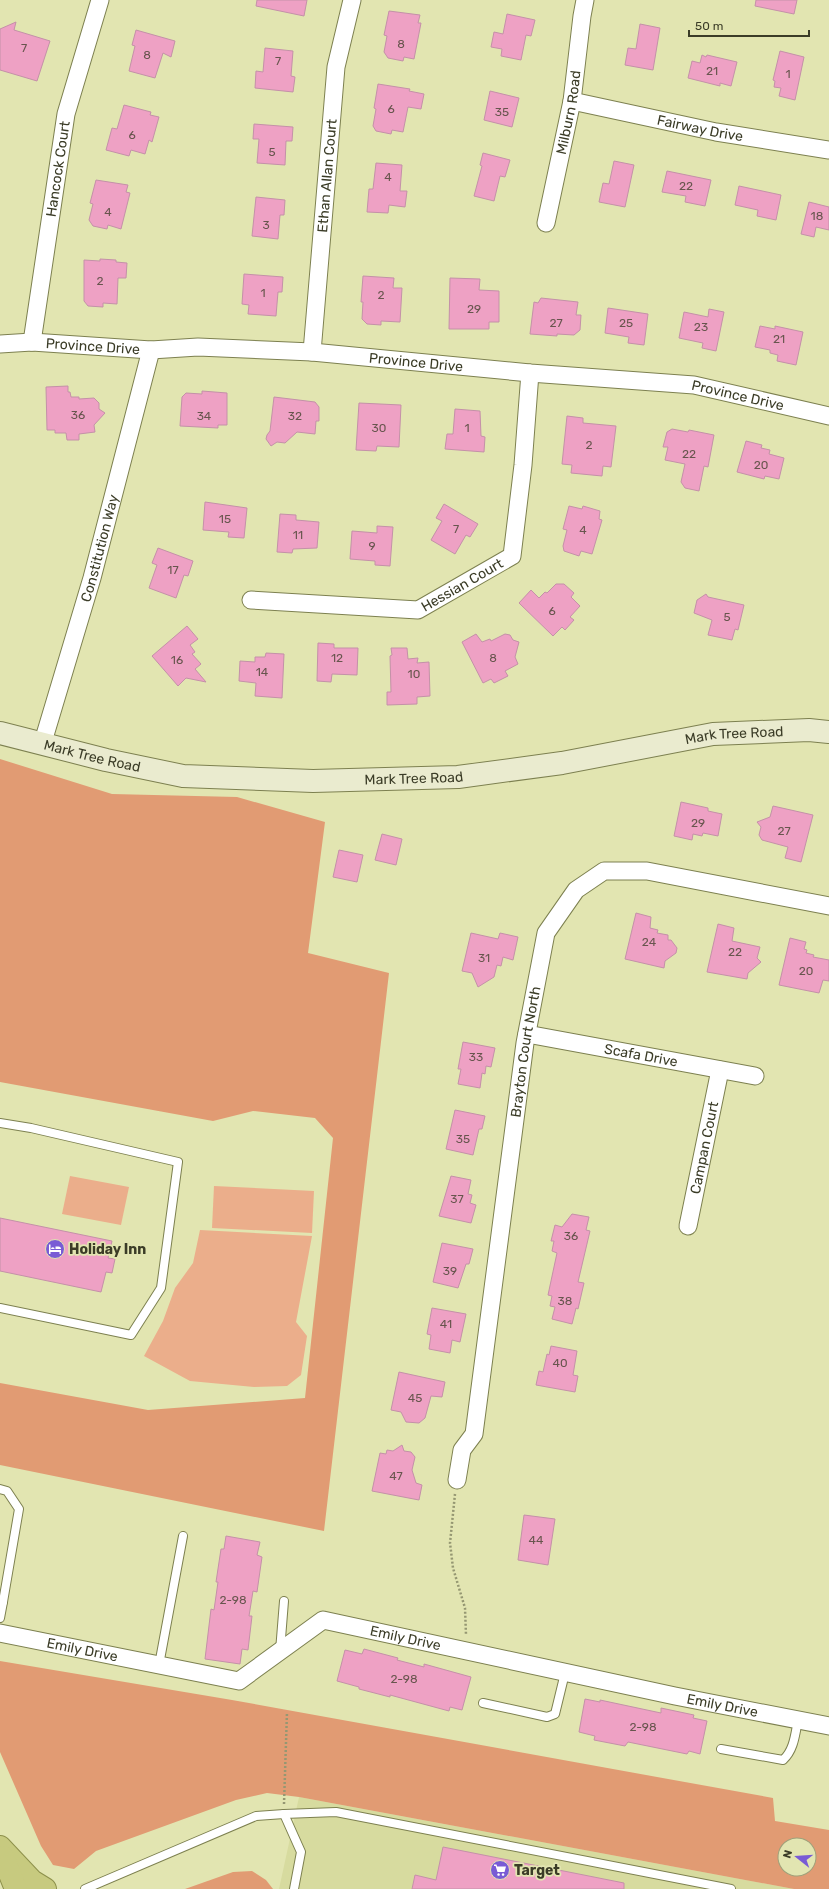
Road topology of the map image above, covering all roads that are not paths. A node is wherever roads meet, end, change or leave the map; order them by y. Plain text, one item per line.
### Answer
1 (100, 0) edge
2 (352, 0) edge
3 (585, 0) edge
4 (572, 101) junction
5 (829, 150) edge
6 (546, 223) dead end
7 (32, 342) junction
8 (0, 344) edge
9 (151, 350) junction
10 (312, 352) junction
11 (530, 373) junction
12 (829, 416) edge
13 (251, 600) dead end
14 (829, 732) edge
15 (0, 733) edge
16 (42, 745) junction
17 (829, 906) edge
18 (527, 1034) junction
19 (720, 1070) junction
20 (755, 1076) dead end
21 (0, 1123) edge
22 (688, 1226) dead end
23 (0, 1308) edge
24 (457, 1480) road end
25 (0, 1489) edge
26 (183, 1536) dead end
27 (2, 1601) edge
28 (284, 1601) dead end
29 (0, 1618) edge
30 (0, 1633) edge
31 (280, 1652) junction
32 (159, 1665) junction
33 (565, 1673) junction
34 (483, 1703) dead end
35 (798, 1720) junction
36 (829, 1726) edge
37 (721, 1749) dead end
38 (284, 1814) junction
39 (0, 1847) edge
40 (0, 1851) edge
41 (16, 1889) edge
42 (46, 1889) edge
43 (85, 1889) edge
44 (294, 1889) edge
45 (731, 1889) edge

1 - 7 street, Hancock Court
2 - 10 street, Ethan Allan Court
3 - 4 street, Milburn Road
4 - 5 street, Fairway Drive
4 - 6 street, Milburn Road
7 - 8 street, Province Drive
7 - 9 street, Province Drive
9 - 10 street, Province Drive
9 - 16 street, Constitution Way
10 - 11 street, Province Drive
11 - 12 street, Province Drive
11 - 13 street, Hessian Court
14 - 16 main road, Mark Tree Road
15 - 16 main road, Mark Tree Road
17 - 18 street, Brayton Court North
18 - 19 street, Scafa Drive
18 - 24 street, Brayton Court North
19 - 20 street, Scafa Drive
19 - 22 street, Campan Court
21 - 23 lane
25 - 27 lane
26 - 32 lane
27 - 29 lane
28 - 31 lane
30 - 32 street, Emily Drive
31 - 32 street, Emily Drive
31 - 33 street, Emily Drive
33 - 34 lane
33 - 35 street, Emily Drive
35 - 36 street, Emily Drive
35 - 37 lane
38 - 43 lane
38 - 44 lane
38 - 45 lane
39 - 42 highway
40 - 41 highway

